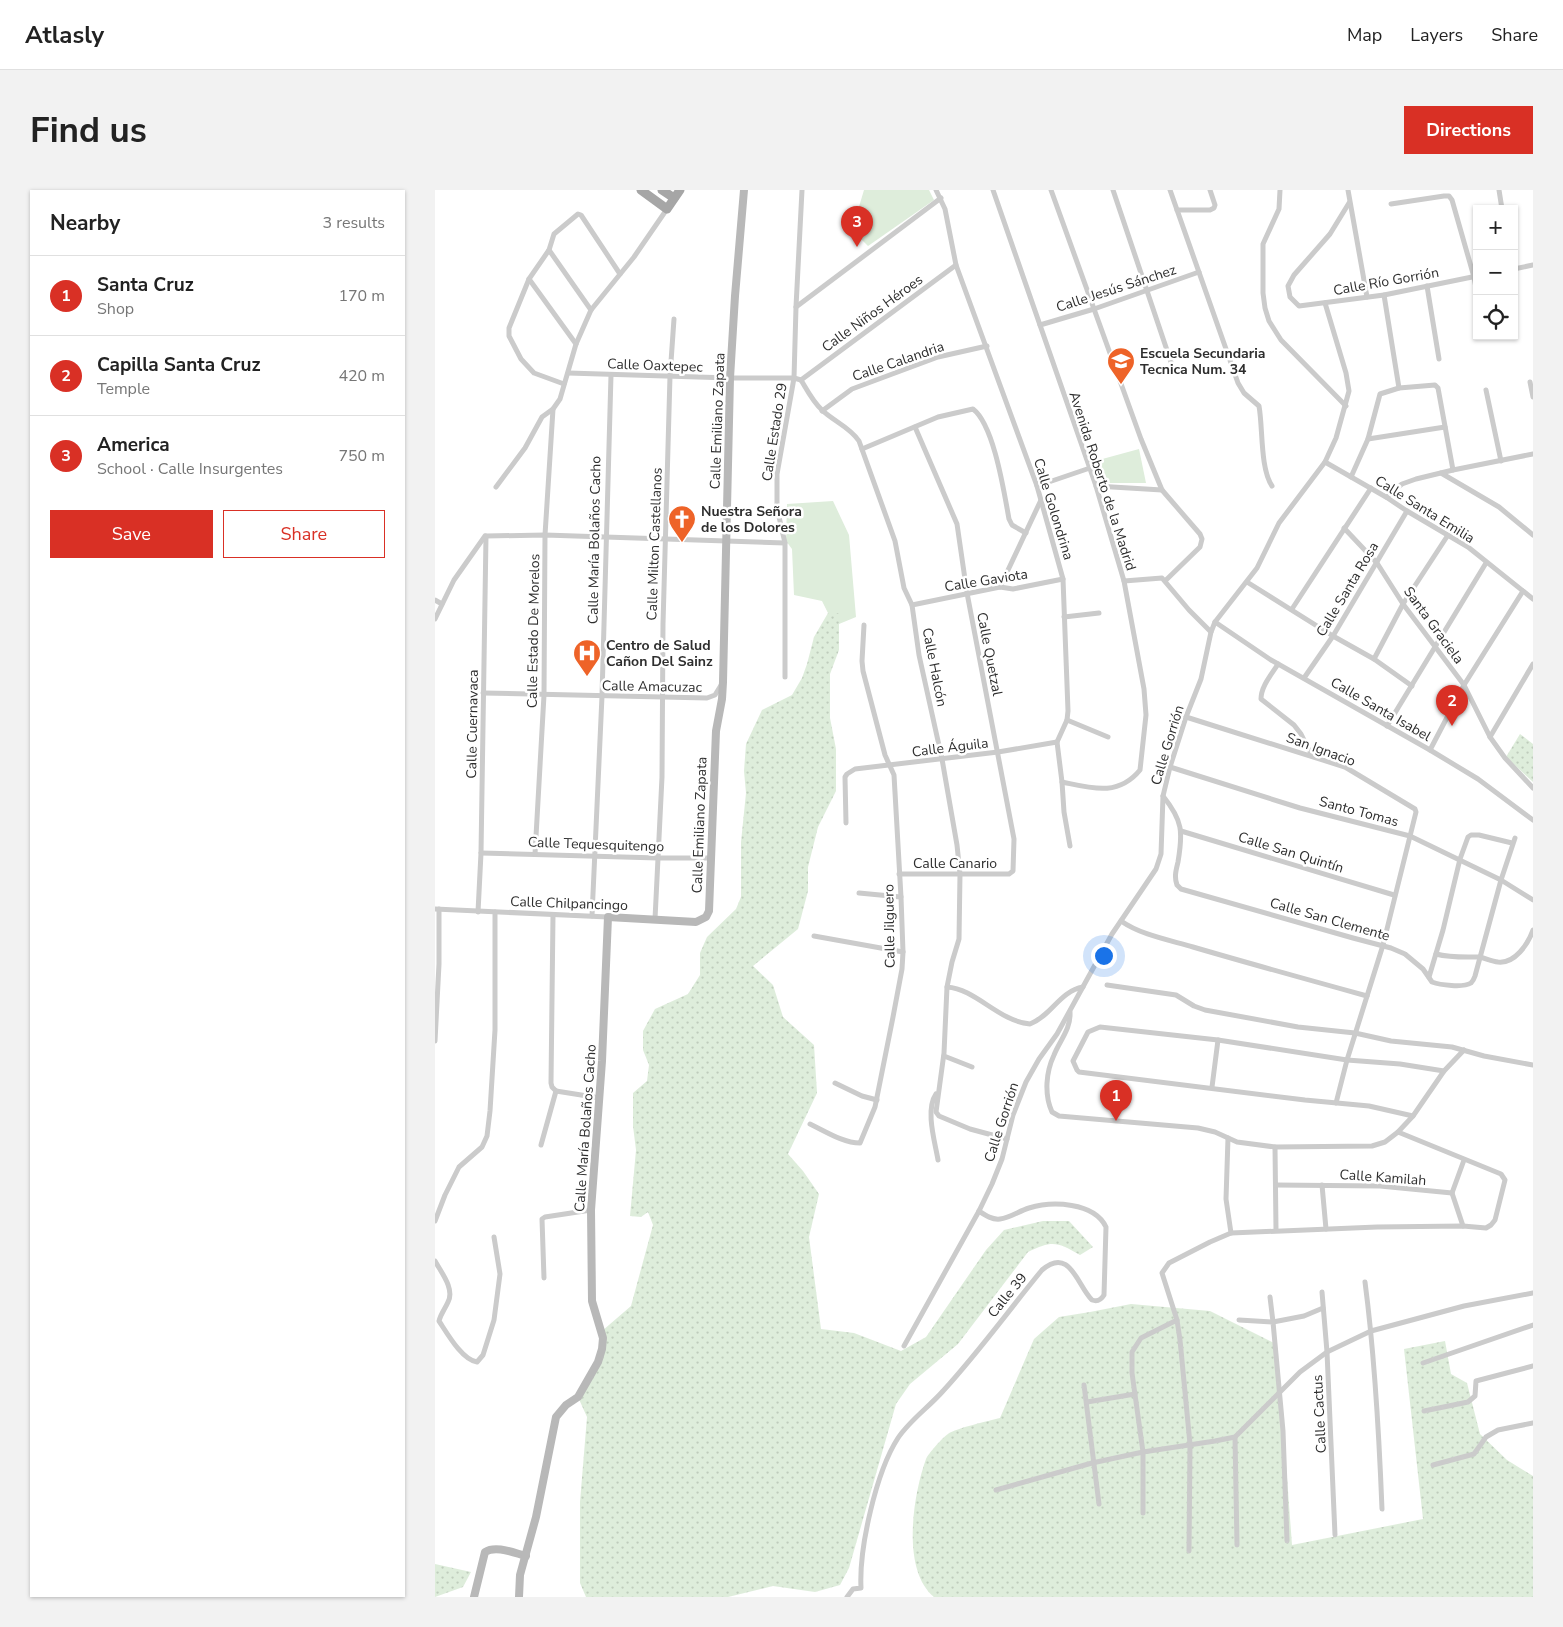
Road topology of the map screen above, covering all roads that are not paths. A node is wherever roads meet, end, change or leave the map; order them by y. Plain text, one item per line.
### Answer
1 (641, 190) edge
2 (662, 190) edge
3 (680, 190) edge
4 (745, 190) edge
5 (802, 190) edge
6 (936, 190) edge
7 (993, 190) edge
8 (1051, 190) edge
9 (1170, 190) edge
10 (1210, 190) edge
11 (1280, 190) edge
12 (1348, 190) edge
13 (1499, 190) edge
14 (1114, 191) edge
15 (675, 198) junction
16 (941, 198) junction
17 (1349, 203) junction
18 (1391, 204) dead end
19 (1501, 205) edge
20 (667, 209) junction
21 (1177, 210) junction
22 (549, 250) junction
23 (956, 264) junction
24 (1533, 264) edge
25 (1518, 268) edge
26 (1473, 269) edge
27 (1199, 272) junction
28 (620, 274) junction
29 (1473, 276) edge
30 (529, 279) junction
31 (1427, 286) junction
32 (1147, 291) junction
33 (1384, 295) junction
34 (1367, 297) junction
35 (1325, 303) junction
36 (796, 307) junction
37 (1094, 309) junction
38 (591, 310) junction
39 (674, 319) dead end
40 (1040, 325) junction
41 (576, 344) junction
42 (987, 346) junction
43 (1439, 359) dead end
44 (1174, 371) dead end
45 (568, 373) junction
46 (611, 375) junction
47 (670, 376) junction
48 (730, 378) junction
49 (794, 378) junction
50 (801, 380) junction
51 (1530, 382) dead end
52 (564, 384) junction
53 (1399, 388) junction
54 (1486, 390) dead end
55 (1533, 397) edge
56 (1346, 406) junction
57 (553, 410) junction
58 (822, 411) junction
59 (915, 426) junction
60 (1445, 426) junction
61 (1367, 439) junction
62 (862, 449) junction
63 (1533, 454) edge
64 (1501, 461) junction
65 (1325, 462) junction
66 (1090, 468) junction
67 (1453, 470) junction
68 (1441, 472) junction
69 (1351, 477) junction
70 (1037, 486) junction
71 (1096, 486) junction
72 (1272, 486) dead end
73 (496, 487) dead end
74 (1371, 488) junction
75 (1162, 490) junction
76 (1386, 496) junction
77 (1041, 500) junction
78 (1407, 511) junction
79 (1344, 528) junction
80 (1026, 533) junction
81 (545, 535) junction
82 (1448, 535) junction
83 (1533, 535) edge
84 (486, 536) junction
85 (607, 538) junction
86 (665, 538) junction
87 (726, 540) junction
88 (785, 543) junction
89 (1377, 563) junction
90 (1487, 563) junction
91 (1063, 579) junction
92 (1124, 581) junction
93 (1165, 581) junction
94 (1247, 582) junction
95 (1000, 587) junction
96 (1523, 591) junction
97 (967, 593) junction
98 (1533, 599) edge
99 (435, 600) edge
100 (442, 604) junction
101 (913, 604) junction
102 (1403, 604) junction
103 (1292, 609) junction
104 (1099, 613) dead end
105 (1064, 617) junction
106 (435, 619) edge
107 (1215, 622) junction
108 (864, 625) dead end
109 (1211, 632) junction
110 (1333, 636) junction
111 (1434, 647) junction
112 (1373, 659) junction
113 (1278, 664) junction
114 (1533, 664) edge
115 (785, 677) dead end
116 (1304, 678) junction
117 (723, 682) junction
118 (1464, 684) junction
119 (1412, 686) junction
120 (483, 693) junction
121 (544, 695) junction
122 (602, 696) junction
123 (661, 698) junction
124 (1185, 717) junction
125 (1067, 720) junction
126 (1387, 726) junction
127 (1108, 737) dead end
128 (1490, 737) junction
129 (1057, 742) junction
130 (1430, 750) junction
131 (998, 752) junction
132 (1312, 756) junction
133 (942, 759) junction
134 (890, 765) junction
135 (1170, 767) junction
136 (1062, 782) junction
137 (1533, 788) edge
138 (1163, 796) junction
139 (1533, 820) edge
140 (846, 823) dead end
141 (1181, 831) junction
142 (1410, 836) junction
143 (1070, 846) dead end
144 (481, 852) junction
145 (535, 854) junction
146 (595, 855) junction
147 (658, 858) junction
148 (712, 858) junction
149 (1460, 859) junction
150 (1011, 873) joint
151 (899, 874) junction
152 (960, 874) junction
153 (1501, 880) junction
154 (859, 893) dead end
155 (1394, 895) junction
156 (901, 897) junction
157 (1533, 900) edge
158 (437, 909) edge
159 (478, 912) junction
160 (495, 912) junction
161 (553, 915) junction
162 (592, 916) junction
163 (608, 917) junction
164 (655, 919) junction
165 (701, 920) joint
166 (1121, 921) junction
167 (1533, 930) edge
168 (814, 936) dead end
169 (1383, 945) junction
170 (903, 952) junction
171 (1436, 954) junction
172 (1481, 957) junction
173 (1429, 977) junction
174 (1107, 985) dead end
175 (947, 987) junction
176 (1083, 987) junction
177 (1367, 996) junction
178 (1069, 1012) junction
179 (1355, 1032) junction
180 (1218, 1040) junction
181 (435, 1041) edge
182 (1464, 1050) junction
183 (944, 1056) junction
184 (1347, 1060) junction
185 (1533, 1065) edge
186 (971, 1067) dead end
187 (1445, 1071) junction
188 (835, 1083) dead end
189 (1212, 1087) junction
190 (556, 1091) junction
191 (938, 1092) junction
192 (600, 1098) junction
193 (877, 1100) junction
194 (1337, 1103) junction
195 (1413, 1116) junction
196 (810, 1124) dead end
197 (1398, 1132) junction
198 (1228, 1138) junction
199 (1007, 1139) junction
200 (541, 1145) dead end
201 (1275, 1147) junction
202 (939, 1160) dead end
203 (1464, 1160) junction
204 (1275, 1185) junction
205 (1322, 1185) junction
206 (1452, 1194) junction
207 (591, 1210) junction
208 (979, 1211) junction
209 (435, 1221) edge
210 (1463, 1226) junction
211 (1326, 1229) junction
212 (1276, 1230) junction
213 (1231, 1233) junction
214 (494, 1237) dead end
215 (435, 1261) edge
216 (544, 1278) dead end
217 (1365, 1282) dead end
218 (1322, 1292) dead end
219 (1533, 1293) edge
220 (1270, 1297) dead end
221 (1323, 1308) junction
222 (1177, 1320) junction
223 (1239, 1320) dead end
224 (1273, 1322) junction
225 (1533, 1325) edge
226 (1371, 1331) junction
227 (904, 1346) dead end
228 (1327, 1352) junction
229 (1423, 1363) dead end
230 (1533, 1366) edge
231 (1084, 1385) dead end
232 (1279, 1393) junction
233 (1135, 1394) junction
234 (1087, 1402) junction
235 (1424, 1412) dead end
236 (1533, 1423) edge
237 (1235, 1437) junction
238 (1190, 1444) junction
239 (1143, 1452) junction
240 (1093, 1462) junction
241 (1433, 1465) dead end
242 (996, 1490) dead end
243 (1099, 1504) dead end
244 (1382, 1509) dead end
245 (1143, 1513) dead end
246 (1335, 1535) dead end
247 (1287, 1542) dead end
248 (1237, 1545) dead end
249 (1189, 1552) dead end
250 (526, 1556) junction
251 (474, 1597) edge
252 (519, 1597) edge
253 (847, 1597) edge

1 - 20 main road
2 - 15 main road
3 - 15 main road
4 - 48 street, Calle Emiliano Zapata
5 - 36 street, Calle Estado 29
6 - 16 street, Calle Golondrina
7 - 40 street, Avenida Roberto de la Madrid
8 - 37 street
9 - 21 street
10 - 21 street
11 - 56 street
12 - 17 street
13 - 19 street
14 - 32 street
15 - 20 main road
16 - 23 street, Calle Golondrina
16 - 36 street
17 - 34 street
17 - 35 street, Calle Río Gorrión
18 - 26 street
20 - 28 street
21 - 27 street
22 - 28 street
22 - 30 street
22 - 38 street
23 - 42 street, Calle Golondrina
23 - 50 street, Calle Niños Héroes
24 - 25 street
27 - 32 street, Calle Jesús Sánchez
27 - 72 street
28 - 38 street
29 - 31 street, Calle Río Gorrión
30 - 41 street
30 - 52 street
31 - 33 street, Calle Río Gorrión
31 - 43 street
32 - 37 street, Calle Jesús Sánchez
32 - 44 street
33 - 34 street, Calle Río Gorrión
33 - 53 street
34 - 35 street, Calle Río Gorrión
35 - 56 street, Calle Gorrión
36 - 49 street, Calle Estado 29
37 - 40 street, Calle Jesús Sánchez
37 - 75 street
38 - 41 street
39 - 47 street, Calle Milton Castellanos
40 - 66 street, Avenida Roberto de la Madrid
41 - 45 street
42 - 58 street, Calle Calandria
42 - 70 street, Calle Golondrina
45 - 46 street, Calle Oaxtepec
45 - 52 street
46 - 47 street, Calle Oaxtepec
46 - 85 street, Calle María Bolaños Cacho
47 - 48 street, Calle Oaxtepec
47 - 86 street, Calle Milton Castellanos
48 - 49 street, Calle Oaxtepec
48 - 87 street, Calle Emiliano Zapata
49 - 50 street, Calle Oaxtepec
49 - 88 street, Calle Estado 29
50 - 58 street, Calle Halcón
51 - 55 street
52 - 57 street
53 - 60 street
53 - 61 street
54 - 64 street
56 - 65 street, Calle Gorrión
57 - 73 street
57 - 81 street, Calle Estado De Morelos
58 - 62 street, Calle Halcón
59 - 62 street
59 - 80 street
59 - 97 street, Calle Quetzal
60 - 61 street
60 - 67 street
61 - 69 street
62 - 101 street, Calle Halcón
63 - 64 street
64 - 67 street
65 - 69 street, Calle Santa Emilia
65 - 94 street, Calle Gorrión
66 - 70 street
66 - 71 street, Avenida Roberto de la Madrid
67 - 68 street
68 - 76 street
68 - 83 street
69 - 74 street, Calle Santa Emilia
70 - 77 street, Calle Golondrina
71 - 75 street
71 - 92 street, Avenida Roberto de la Madrid
74 - 76 street, Calle Santa Emilia
74 - 79 street
75 - 93 street
76 - 78 street, Calle Santa Emilia
77 - 80 street
77 - 91 street, Calle Golondrina
78 - 82 street, Calle Santa Emilia
78 - 89 street, Calle Santa Rosa
79 - 89 street, Santa Graciela
79 - 103 street
80 - 95 street
81 - 84 street
81 - 85 street
81 - 121 street, Calle Estado De Morelos
82 - 90 street, Calle Santa Emilia
82 - 102 street
84 - 100 street
84 - 120 street, Calle Cuernavaca
85 - 86 street
85 - 122 street, Calle María Bolaños Cacho
86 - 87 street
86 - 123 street, Calle Milton Castellanos
87 - 88 street
87 - 117 street, Calle Emiliano Zapata
88 - 115 street, Calle Estado 29
89 - 102 street, Santa Graciela
89 - 110 street, Calle Santa Rosa
90 - 96 street, Calle Santa Emilia
90 - 111 street
91 - 95 street, Calle Gaviota
91 - 105 street, Calle Golondrina
92 - 93 street
92 - 136 street, Avenida Roberto de la Madrid
93 - 109 street
94 - 103 street
94 - 107 street, Calle Gorrión
95 - 97 street, Calle Gaviota
96 - 98 street, Calle Santa Emilia
96 - 118 street
97 - 101 street, Calle Gaviota
97 - 131 street, Calle Quetzal
99 - 100 street
100 - 106 street
101 - 133 street, Calle Halcón
102 - 111 street, Santa Graciela
102 - 112 street
103 - 110 street
104 - 105 street
105 - 125 street, Calle Golondrina
107 - 109 street, Calle Gorrión
107 - 113 street, Calle Santa Isabel
108 - 134 street, Calle Jilguero
109 - 124 street, Calle Gorrión
110 - 112 street
110 - 116 street, Calle Santa Rosa
111 - 118 street, Santa Graciela
111 - 119 street
112 - 119 street
113 - 116 street, Calle Santa Isabel
113 - 132 street
114 - 128 street
116 - 126 street, Calle Santa Isabel
117 - 123 street, Calle Amacuzac
117 - 148 street, Calle Emiliano Zapata
118 - 128 street, Santa Graciela
118 - 130 street
119 - 126 street
120 - 121 street, Calle Amacuzac
120 - 144 street, Calle Cuernavaca
121 - 122 street, Calle Amacuzac
121 - 145 street, Calle Estado De Morelos
122 - 123 street, Calle Amacuzac
122 - 146 street, Calle María Bolaños Cacho
123 - 147 street, Calle Milton Castellanos
124 - 132 street, San Ignacio
124 - 135 street, Calle Gorrión
125 - 127 street
125 - 129 street, Calle Golondrina
126 - 130 street, Calle Santa Isabel
128 - 137 street, Santa Graciela
129 - 131 street, Calle Águila
129 - 136 street
130 - 139 street, Calle Santa Isabel
131 - 133 street, Calle Águila
131 - 150 street, Calle Quetzal
132 - 142 street, San Ignacio
133 - 134 street, Calle Águila
133 - 152 street, Calle Halcón
134 - 140 street, Calle Águila
134 - 151 street, Calle Jilguero
135 - 138 street, Calle Gorrión
135 - 142 street, Santo Tomas
136 - 143 street
138 - 141 street, Calle San Clemente
138 - 166 street, Calle Gorrión
141 - 155 street, Calle San Quintín
141 - 169 street, Calle San Clemente
142 - 149 street, Santo Tomas
142 - 155 street
144 - 145 street, Calle Tequesquitengo
144 - 159 street, Calle Cuernavaca
145 - 146 street, Calle Tequesquitengo
146 - 147 street, Calle Tequesquitengo
146 - 162 street, Calle María Bolaños Cacho
147 - 148 street, Calle Tequesquitengo
147 - 164 street, Calle Milton Castellanos
148 - 165 street, Calle Emiliano Zapata
149 - 153 street, Santo Tomas
149 - 153 street, Calle San Clemente
149 - 171 street
150 - 152 street, Calle Canario
151 - 152 street, Calle Canario
151 - 156 street, Calle Jilguero
152 - 175 street, Calle Halcón
153 - 157 street, Santo Tomas
153 - 172 street, Calle San Clemente
154 - 156 street
155 - 169 street
156 - 170 street, Calle Jilguero
158 - 159 street, Calle Chilpancingo
158 - 181 street
159 - 160 street, Calle Chilpancingo
160 - 161 street, Calle Chilpancingo
160 - 209 street
161 - 162 street, Calle Chilpancingo
161 - 190 street
162 - 163 street, Calle Chilpancingo
163 - 164 street, Calle Chilpancingo
163 - 192 street, Calle María Bolaños Cacho
164 - 165 street, Calle Chilpancingo
166 - 176 street, Calle Gorrión
166 - 177 street
167 - 172 street
168 - 170 street
169 - 173 street, Calle San Clemente
169 - 177 street
170 - 193 street, Calle Jilguero
171 - 172 street
171 - 173 street
172 - 173 street, Calle San Clemente
174 - 179 street
175 - 176 street
175 - 183 street, Calle Halcón
176 - 178 street, Calle Gorrión
177 - 179 street
178 - 198 street
178 - 199 street, Calle Gorrión
179 - 182 street
179 - 184 street
180 - 184 street
180 - 189 street
180 - 189 street
182 - 185 street
182 - 187 street
183 - 186 street
183 - 191 street, Calle Halcón
184 - 187 street
184 - 194 street
187 - 195 street
188 - 193 street
189 - 194 street
190 - 192 street
190 - 200 street
191 - 199 street, Calle Halcón
191 - 202 street
192 - 207 street, Calle María Bolaños Cacho
193 - 196 street, Calle Jilguero
194 - 195 street
195 - 197 street
197 - 201 street
197 - 203 street
198 - 201 street
198 - 213 street
199 - 208 street, Calle Gorrión
201 - 204 street
203 - 206 street
203 - 210 street
204 - 205 street, Calle Kamilah
204 - 212 street
205 - 206 street, Calle Kamilah
205 - 211 street
206 - 210 street
207 - 216 street
207 - 250 street, Calle María Bolaños Cacho
208 - 227 street, Calle Gorrión
208 - 253 street, Calle 39
210 - 211 street
211 - 212 street
212 - 213 street
213 - 222 street
214 - 215 street
217 - 226 street
218 - 221 street, Calle Cactus
219 - 226 street
220 - 224 street
221 - 224 street
221 - 228 street, Calle Cactus
222 - 233 street
222 - 238 street
223 - 224 street
224 - 232 street
225 - 229 street
226 - 228 street
226 - 244 street
228 - 232 street
228 - 246 street, Calle Cactus
230 - 235 street
231 - 234 street
232 - 237 street
232 - 247 street
233 - 234 street
233 - 239 street
234 - 240 street
236 - 241 street
237 - 238 street
237 - 248 street
238 - 239 street
238 - 249 street
239 - 240 street
239 - 245 street
240 - 242 street
240 - 243 street
250 - 251 street
250 - 252 street

